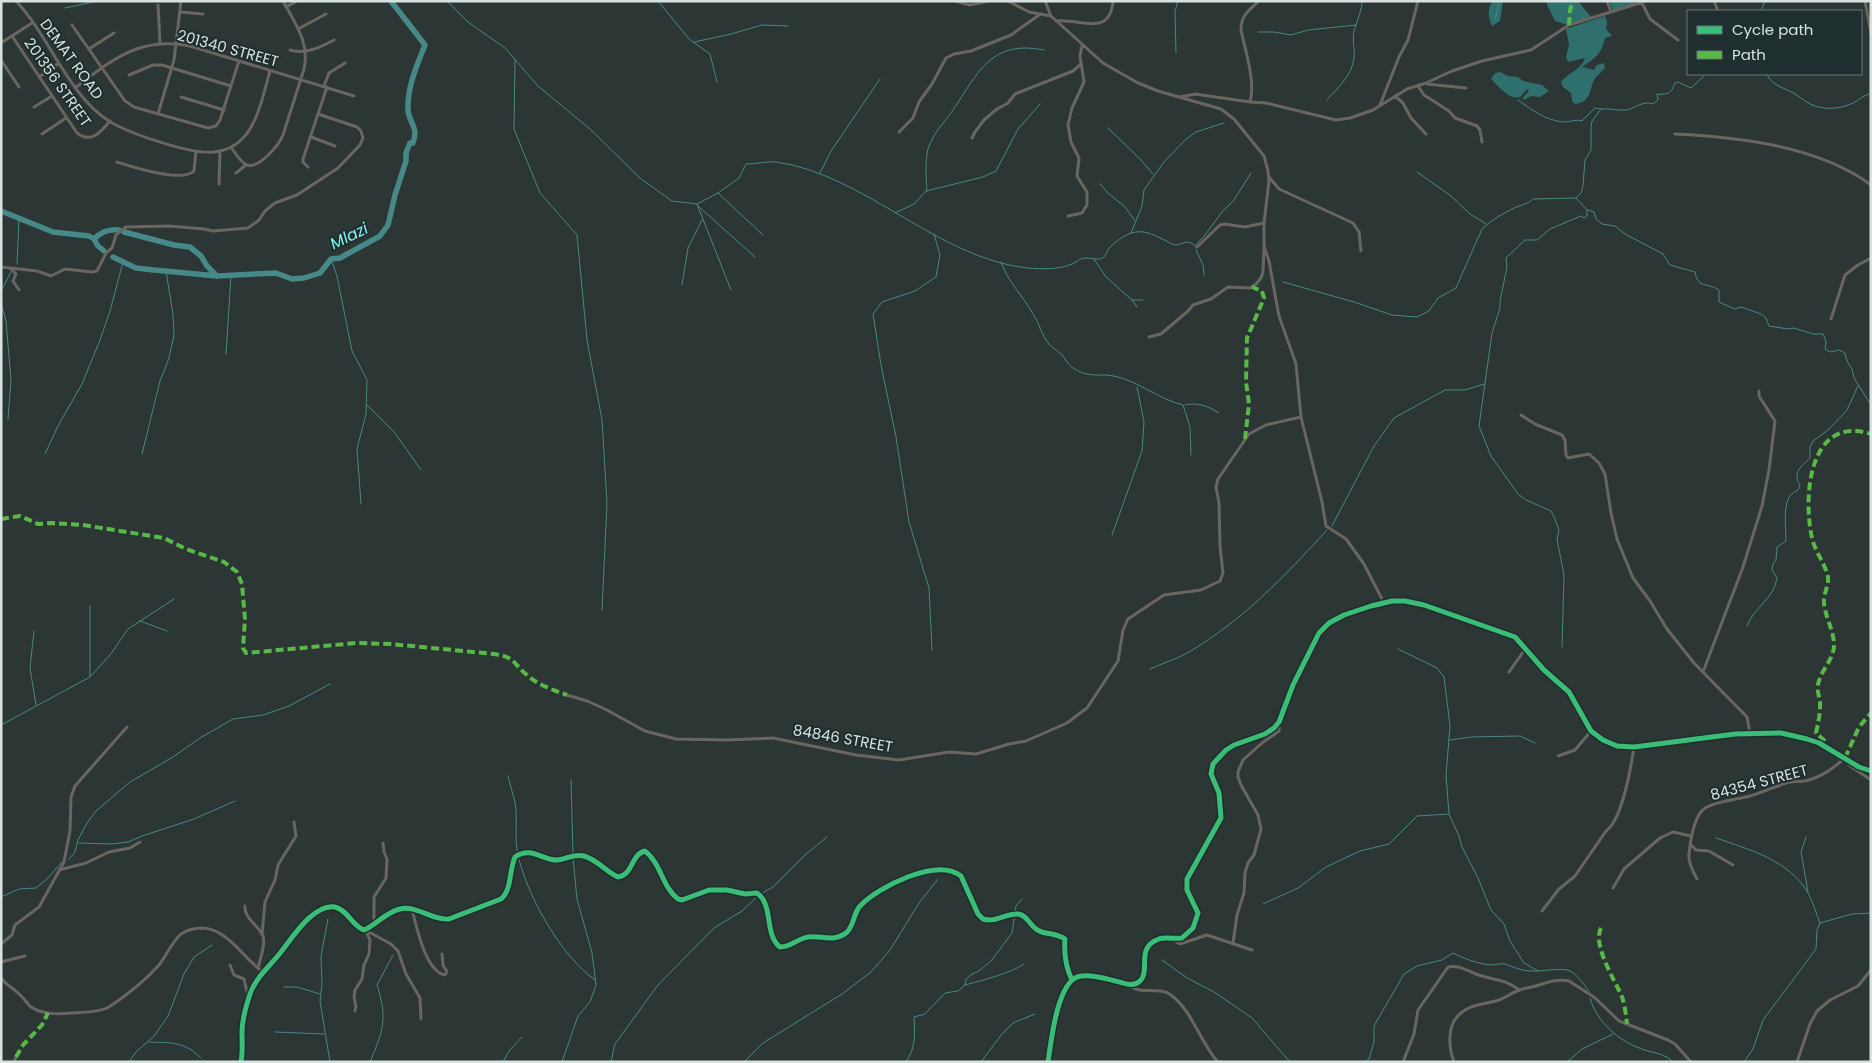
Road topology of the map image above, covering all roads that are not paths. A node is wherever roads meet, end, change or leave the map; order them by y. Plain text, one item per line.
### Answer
1 (16, 1) edge
2 (181, 1) edge
3 (283, 1) edge
4 (297, 1) edge
5 (955, 1) edge
6 (988, 1) edge
7 (1008, 1) edge
8 (1044, 1) edge
9 (1113, 1) edge
10 (1259, 1) edge
11 (1418, 1) edge
12 (1607, 1) edge
13 (1865, 1) edge
14 (1644, 2) edge
15 (158, 5) dead end
16 (286, 7) junction
17 (180, 12) junction
18 (1611, 12) junction
19 (203, 14) dead end
20 (326, 14) dead end
21 (1039, 15) junction
22 (1051, 16) junction
23 (1056, 21) junction
24 (32, 23) junction
25 (72, 25) dead end
26 (298, 29) junction
27 (114, 33) dead end
28 (1871, 33) edge
29 (12, 36) junction
30 (334, 40) dead end
31 (1678, 40) dead end
32 (1, 43) edge
33 (160, 43) junction
34 (176, 44) junction
35 (1082, 45) junction
36 (89, 49) junction
37 (290, 50) dead end
38 (306, 50) junction
39 (1, 60) edge
40 (239, 61) junction
41 (59, 63) junction
42 (346, 63) dead end
43 (1081, 63) junction
44 (172, 68) junction
45 (101, 69) junction
46 (270, 70) junction
47 (129, 75) dead end
48 (39, 76) junction
49 (301, 79) junction
50 (1426, 83) junction
51 (1417, 85) junction
52 (232, 86) junction
53 (19, 87) dead end
54 (325, 87) junction
55 (76, 88) junction
56 (1466, 88) dead end
57 (52, 96) junction
58 (354, 96) dead end
59 (1395, 96) junction
60 (181, 97) dead end
61 (1179, 97) junction
62 (1250, 102) junction
63 (1380, 106) junction
64 (34, 107) dead end
65 (224, 110) junction
66 (158, 114) junction
67 (318, 114) junction
68 (66, 118) junction
69 (110, 122) junction
70 (899, 132) dead end
71 (42, 134) dead end
72 (1426, 134) dead end
73 (1675, 134) dead end
74 (311, 137) junction
75 (972, 138) dead end
76 (1482, 142) dead end
77 (335, 146) dead end
78 (231, 147) junction
79 (196, 151) junction
80 (220, 151) junction
81 (117, 162) dead end
82 (246, 165) junction
83 (308, 167) dead end
84 (236, 173) dead end
85 (1268, 176) junction
86 (219, 184) dead end
87 (1871, 186) edge
88 (1068, 216) dead end
89 (1264, 222) junction
90 (1264, 246) junction
91 (1197, 247) dead end
92 (1361, 251) dead end
93 (1871, 258) edge
94 (1, 267) edge
95 (10, 267) junction
96 (19, 290) dead end
97 (1831, 319) dead end
98 (1148, 337) dead end
99 (1759, 391) dead end
100 (1521, 415) dead end
101 (1301, 416) junction
102 (1384, 603) junction
103 (1526, 648) junction
104 (1509, 672) dead end
105 (1703, 672) junction
106 (567, 695) dead end
107 (1279, 722) junction
108 (127, 727) dead end
109 (1591, 731) junction
110 (1750, 733) junction
111 (1634, 747) junction
112 (1558, 756) dead end
113 (1845, 758) junction
114 (1871, 771) edge
115 (1871, 780) edge
116 (294, 822) dead end
117 (1691, 836) junction
118 (140, 842) dead end
119 (383, 843) dead end
120 (1691, 845) junction
121 (1733, 865) dead end
122 (59, 870) junction
123 (1697, 879) dead end
124 (1613, 888) dead end
125 (245, 906) dead end
126 (412, 910) junction
127 (1542, 911) dead end
128 (374, 924) junction
129 (366, 931) junction
130 (262, 935) junction
131 (1170, 939) junction
132 (1233, 943) junction
133 (1, 944) edge
134 (1252, 950) dead end
135 (442, 954) dead end
136 (25, 956) dead end
137 (1, 962) edge
138 (230, 965) dead end
139 (258, 968) junction
140 (1871, 970) edge
141 (263, 972) junction
142 (1, 978) edge
143 (1072, 980) junction
144 (1127, 984) junction
145 (1519, 990) junction
146 (250, 995) junction
147 (355, 1011) dead end
148 (421, 1019) dead end
149 (16, 1057) dead end
150 (1217, 1061) edge
151 (14, 1062) edge
152 (240, 1062) edge
153 (1048, 1062) edge
154 (1403, 1062) edge
155 (1454, 1062) edge
156 (1691, 1062) edge
157 (1797, 1062) edge

1 - 24 street, DEMAT ROAD
2 - 17 street
3 - 16 street
4 - 16 street
5 - 6 street
7 - 21 street
8 - 22 street
9 - 23 street
10 - 62 street
11 - 63 street
12 - 18 street
13 - 28 street
14 - 18 street
14 - 31 street
15 - 33 street
16 - 26 street
17 - 19 street
17 - 34 street
18 - 50 street
20 - 26 street
21 - 22 street
21 - 70 street
22 - 23 street
23 - 35 street
24 - 29 street
24 - 41 street, DEMAT ROAD
25 - 36 street
26 - 38 street
27 - 36 street
29 - 32 street
29 - 48 street, 201356 STREET
30 - 38 street
33 - 34 street, 201340 STREET
33 - 45 street, 201340 STREET
34 - 40 street, 201340 STREET
34 - 44 street
35 - 43 street
35 - 61 street
36 - 45 street
37 - 38 street
38 - 49 street
39 - 53 street
40 - 46 street, 201340 STREET
40 - 52 street
41 - 48 street
41 - 55 street, DEMAT ROAD
42 - 54 street
43 - 75 street
43 - 88 street
44 - 47 street
44 - 52 street
44 - 66 street
45 - 55 street, 201340 STREET
45 - 66 street
46 - 49 street, 201340 STREET
46 - 78 street, DEMAT ROAD
48 - 57 street, 201356 STREET
49 - 54 street, 201340 STREET
49 - 82 street
50 - 51 street
50 - 56 street
51 - 59 street
51 - 76 street
52 - 65 street
54 - 58 street, 201340 STREET
54 - 67 street
55 - 69 street, DEMAT ROAD
57 - 64 street
57 - 68 street, 201356 STREET
59 - 63 street
59 - 72 street
60 - 65 street
61 - 62 street
61 - 85 street
62 - 63 street
65 - 66 street
67 - 74 street
67 - 95 street
68 - 69 street, 201356 STREET
68 - 71 street
69 - 79 street, DEMAT ROAD
73 - 87 street
74 - 77 street
74 - 83 street
78 - 80 street, DEMAT ROAD
78 - 82 street
79 - 80 street, DEMAT ROAD
79 - 81 street
80 - 86 street
82 - 84 street
85 - 89 street
85 - 92 street
89 - 90 street
89 - 91 street
90 - 98 street
90 - 101 street
93 - 97 street
94 - 95 street
95 - 96 street
99 - 105 street
100 - 105 street
101 - 102 street
101 - 106 street, 84846 STREET
102 - 103 street
102 - 107 street
103 - 104 street
103 - 109 street
105 - 110 street
107 - 131 street
107 - 132 street
108 - 122 street
109 - 111 street
109 - 112 street
110 - 111 street
110 - 113 street
111 - 127 street
113 - 114 street
113 - 115 street
113 - 117 street, 84354 STREET
116 - 130 street
117 - 120 street
117 - 124 street
118 - 122 street
119 - 128 street
120 - 121 street
120 - 123 street
122 - 133 street
125 - 130 street
126 - 128 street
126 - 135 street
126 - 143 street
128 - 129 street
129 - 141 street
129 - 147 street
129 - 148 street
130 - 139 street
131 - 132 street
131 - 144 street
132 - 134 street
136 - 137 street
138 - 146 street
139 - 141 street
139 - 142 street
140 - 157 street
141 - 146 street
143 - 144 street
143 - 153 street
144 - 150 street
145 - 154 street
145 - 155 street
145 - 156 street
146 - 152 street
149 - 151 street

